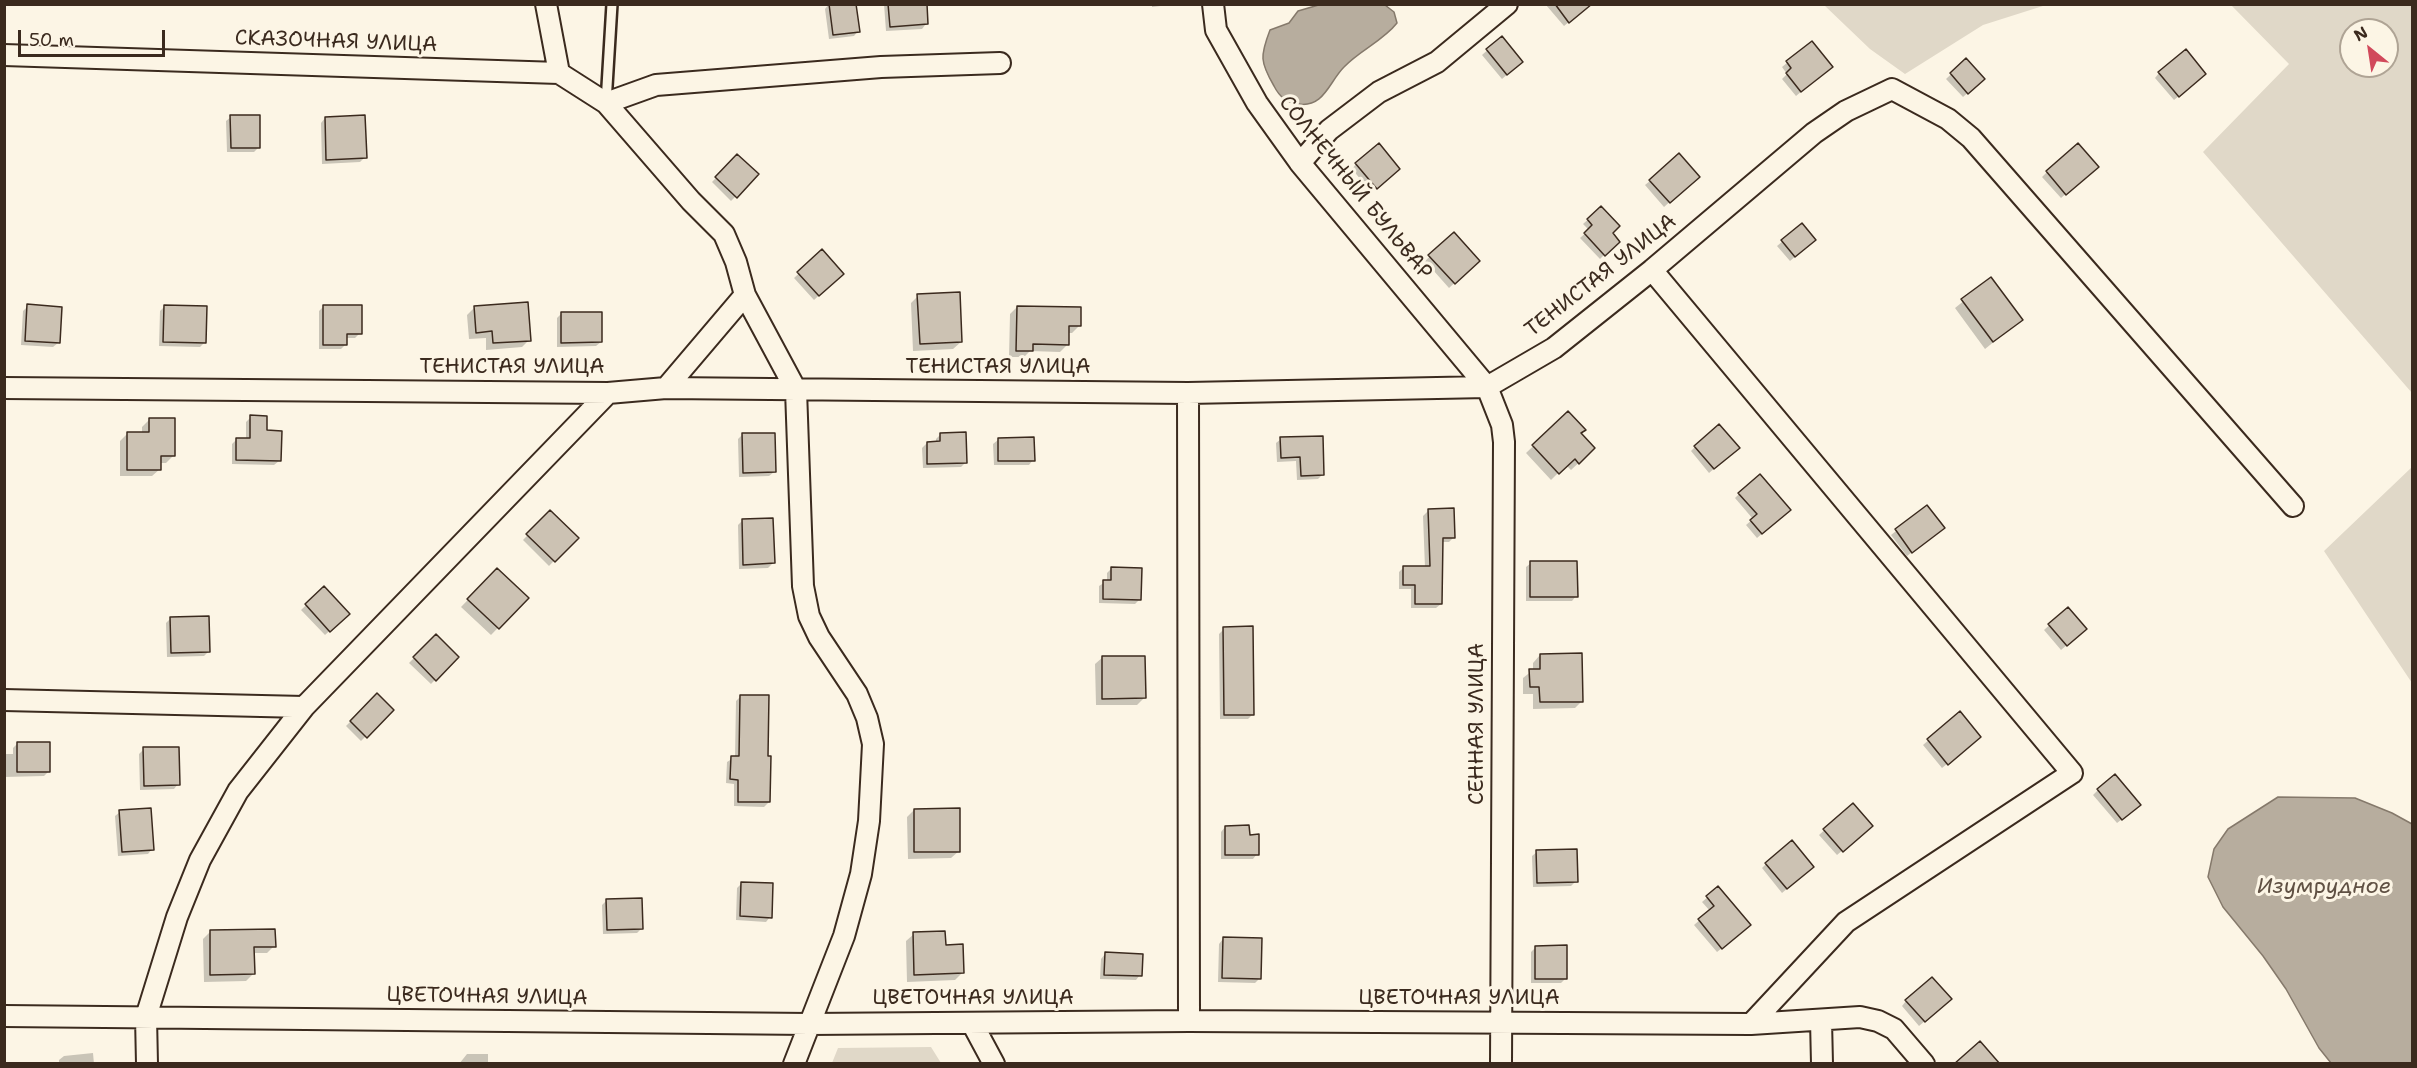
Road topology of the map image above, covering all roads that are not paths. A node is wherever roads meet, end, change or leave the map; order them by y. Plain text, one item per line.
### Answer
1 (546, 4) edge
2 (612, 4) edge
3 (1213, 4) edge
4 (1507, 4) edge
5 (4, 55) edge
6 (1000, 63) dead end
7 (559, 73) junction
8 (606, 103) junction
9 (1300, 163) junction
10 (1652, 270) junction
11 (745, 295) junction
12 (1486, 387) junction
13 (4, 388) edge
14 (666, 388) junction
15 (796, 390) junction
16 (608, 393) junction
17 (1188, 393) junction
18 (2293, 506) dead end
19 (4, 700) edge
20 (304, 707) junction
21 (4, 1016) edge
22 (146, 1017) junction
23 (1821, 1020) junction
24 (1188, 1022) junction
25 (972, 1023) junction
26 (1501, 1023) junction
27 (809, 1024) junction
28 (1751, 1024) junction
29 (147, 1064) edge
30 (794, 1064) edge
31 (994, 1064) edge
32 (1501, 1064) edge
33 (1822, 1064) edge
34 (1924, 1064) edge

1 - 7 street
2 - 8 lane
3 - 9 street, СОЛНЕЧНЫЙ БУЛЬВАР
4 - 9 street
5 - 7 street, СКАЗОЧНАЯ УЛИЦА
6 - 8 street
7 - 8 street
8 - 11 street
9 - 12 street, СОЛНЕЧНЫЙ БУЛЬВАР
10 - 12 street, ТЕНИСТАЯ УЛИЦА
10 - 18 street, ТЕНИСТАЯ УЛИЦА
10 - 28 street
11 - 14 street
11 - 15 street
12 - 17 street, ТЕНИСТАЯ УЛИЦА
12 - 26 street, СЕННАЯ УЛИЦА
13 - 16 street, ТЕНИСТАЯ УЛИЦА
14 - 15 street, ТЕНИСТАЯ УЛИЦА
14 - 16 street, ТЕНИСТАЯ УЛИЦА
15 - 17 street, ТЕНИСТАЯ УЛИЦА
15 - 27 street
16 - 20 street
17 - 24 street
19 - 20 street
20 - 22 street
21 - 22 street, ЦВЕТОЧНАЯ УЛИЦА
22 - 27 street, ЦВЕТОЧНАЯ УЛИЦА
22 - 29 street
23 - 28 street, ЦВЕТОЧНАЯ УЛИЦА
23 - 33 street
23 - 34 street, ЦВЕТОЧНАЯ УЛИЦА
24 - 25 street, ЦВЕТОЧНАЯ УЛИЦА
24 - 26 street, ЦВЕТОЧНАЯ УЛИЦА
25 - 27 street, ЦВЕТОЧНАЯ УЛИЦА
25 - 31 street
26 - 28 street, ЦВЕТОЧНАЯ УЛИЦА
26 - 32 street, СЕННАЯ УЛИЦА
27 - 30 street

